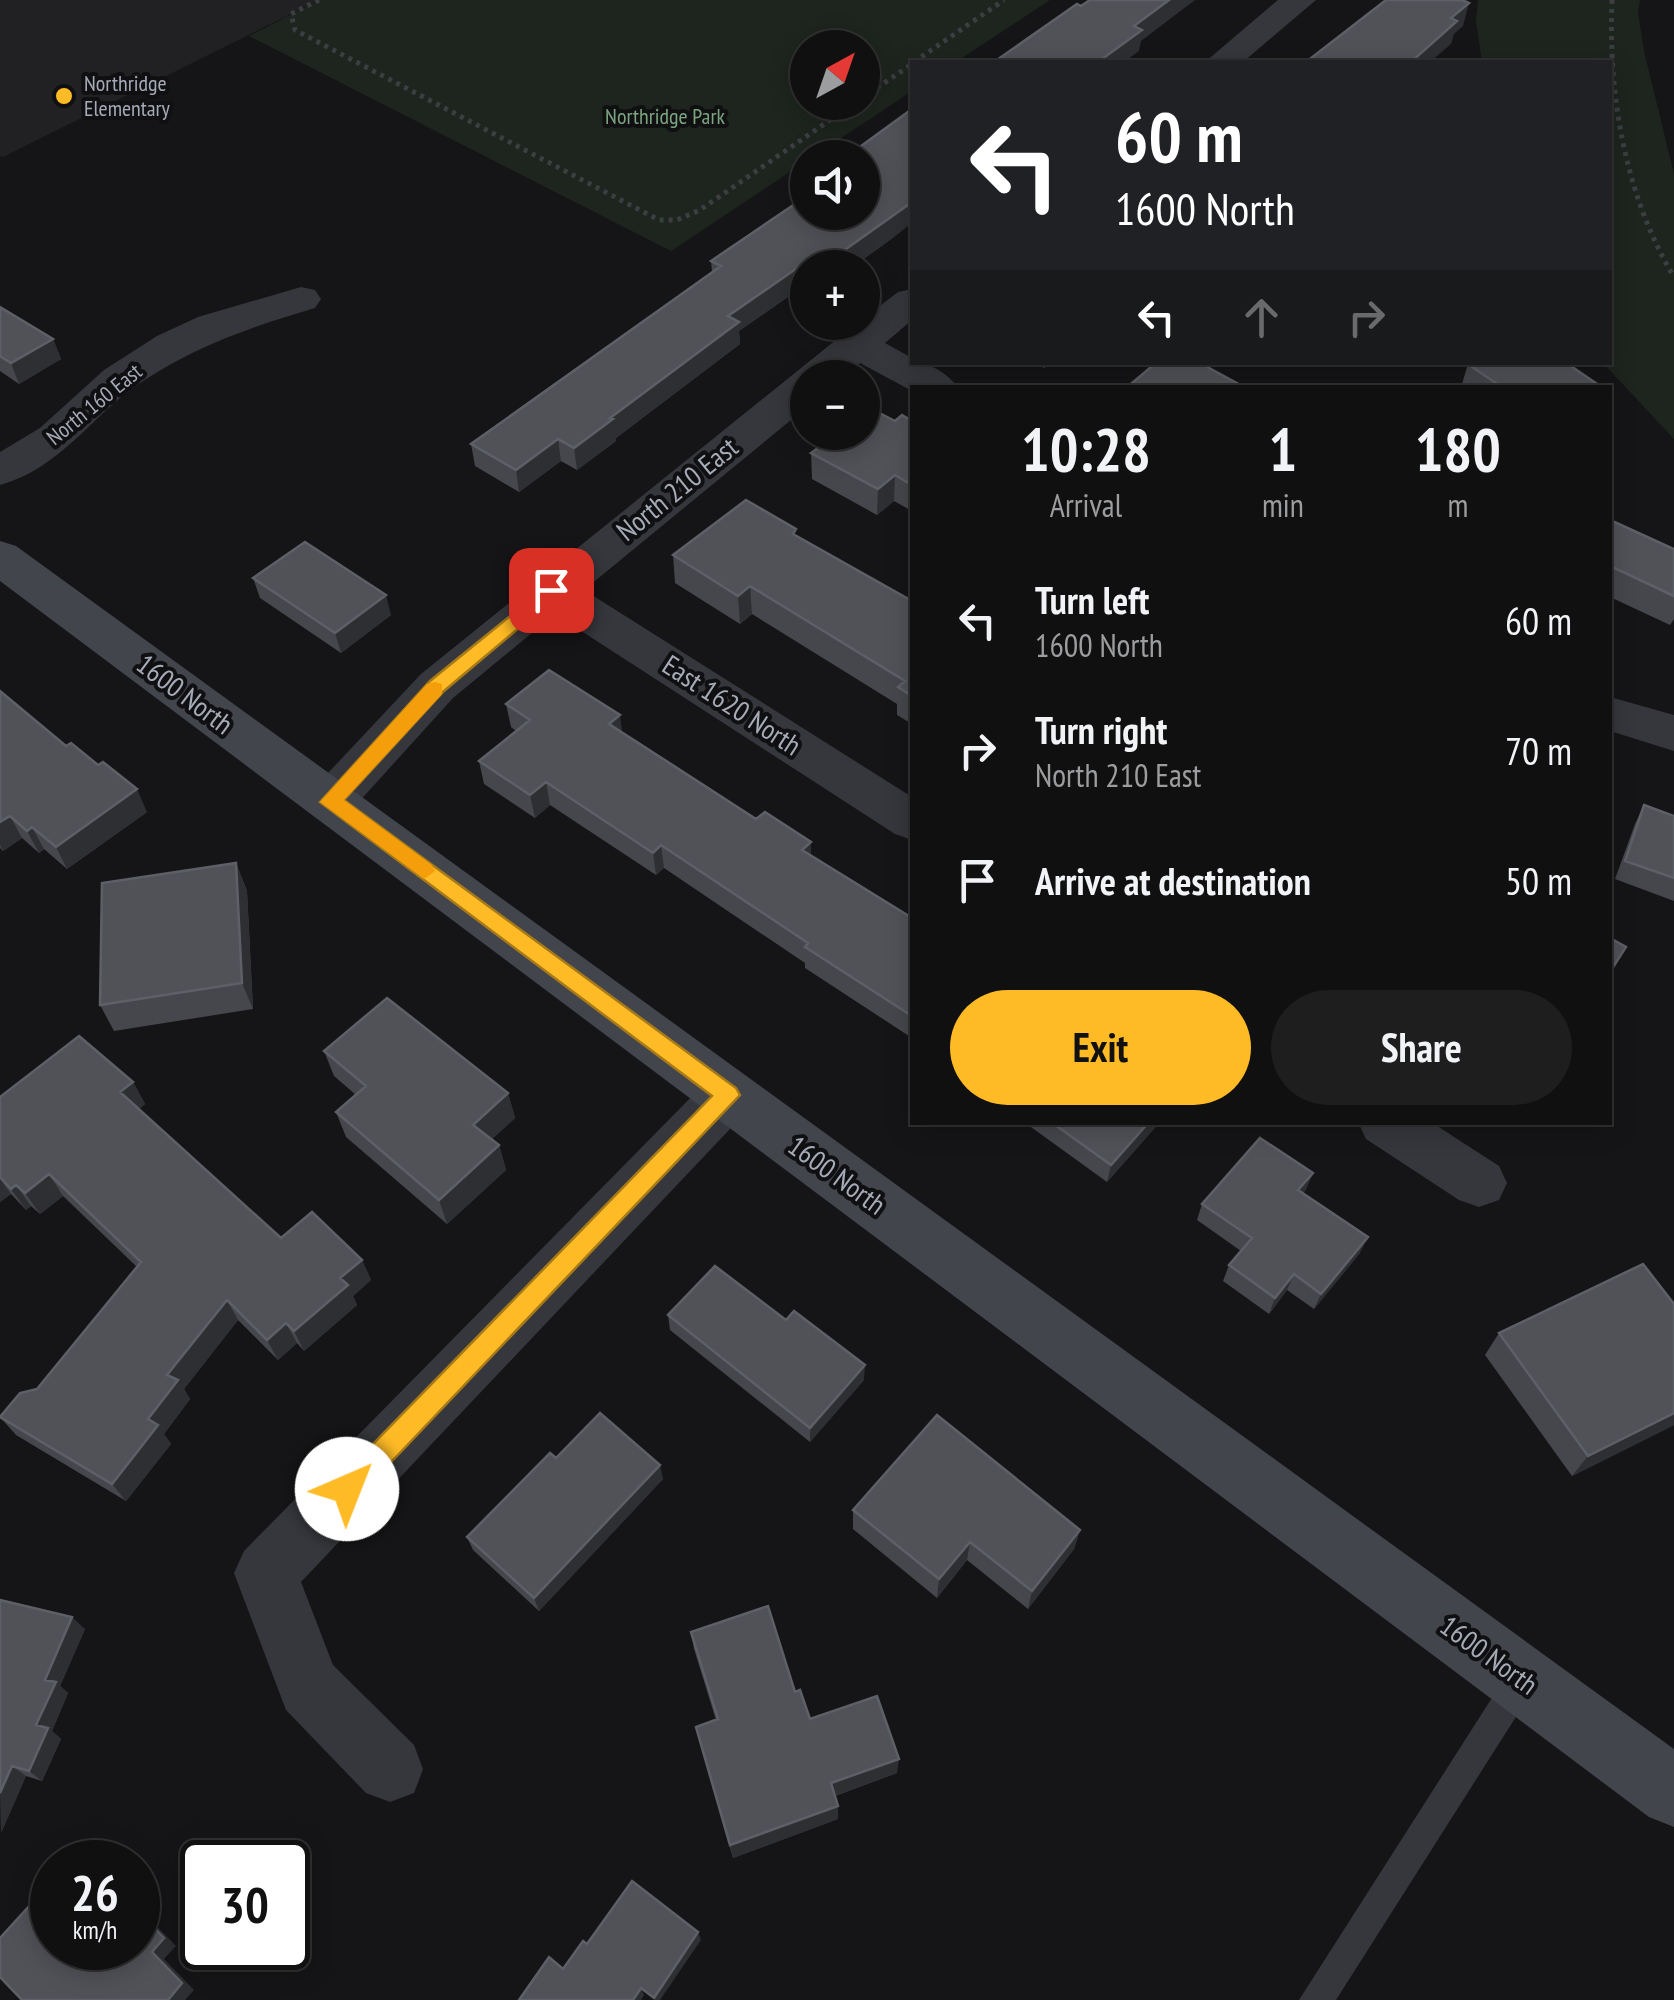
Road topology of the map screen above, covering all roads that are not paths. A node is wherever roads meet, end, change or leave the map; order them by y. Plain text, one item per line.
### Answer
1 (1299, 0) edge
2 (1224, 60) edge
3 (301, 300) dead end
4 (910, 303) edge
5 (856, 344) junction
6 (837, 360) edge
7 (932, 385) edge
8 (790, 398) edge
9 (0, 471) edge
10 (0, 557) edge
11 (551, 590) junction
12 (1612, 715) edge
13 (1674, 734) edge
14 (330, 802) junction
15 (910, 819) edge
16 (728, 1095) junction
17 (1390, 1125) edge
18 (1479, 1182) dead end
19 (1522, 1680) junction
20 (390, 1769) dead end
21 (1674, 1792) edge
22 (1316, 2000) edge

1 - 2 street
3 - 9 street, North 160 East
4 - 5 street
5 - 6 street
5 - 7 street
8 - 11 street, North 210 East
10 - 14 main road, 1600 North
11 - 14 street, North 210 East
11 - 15 street, East 1620 North
12 - 13 street
14 - 16 main road, 1600 North
16 - 19 main road, 1600 North
16 - 20 street
17 - 18 street
19 - 21 main road, 1600 North
19 - 22 lane

